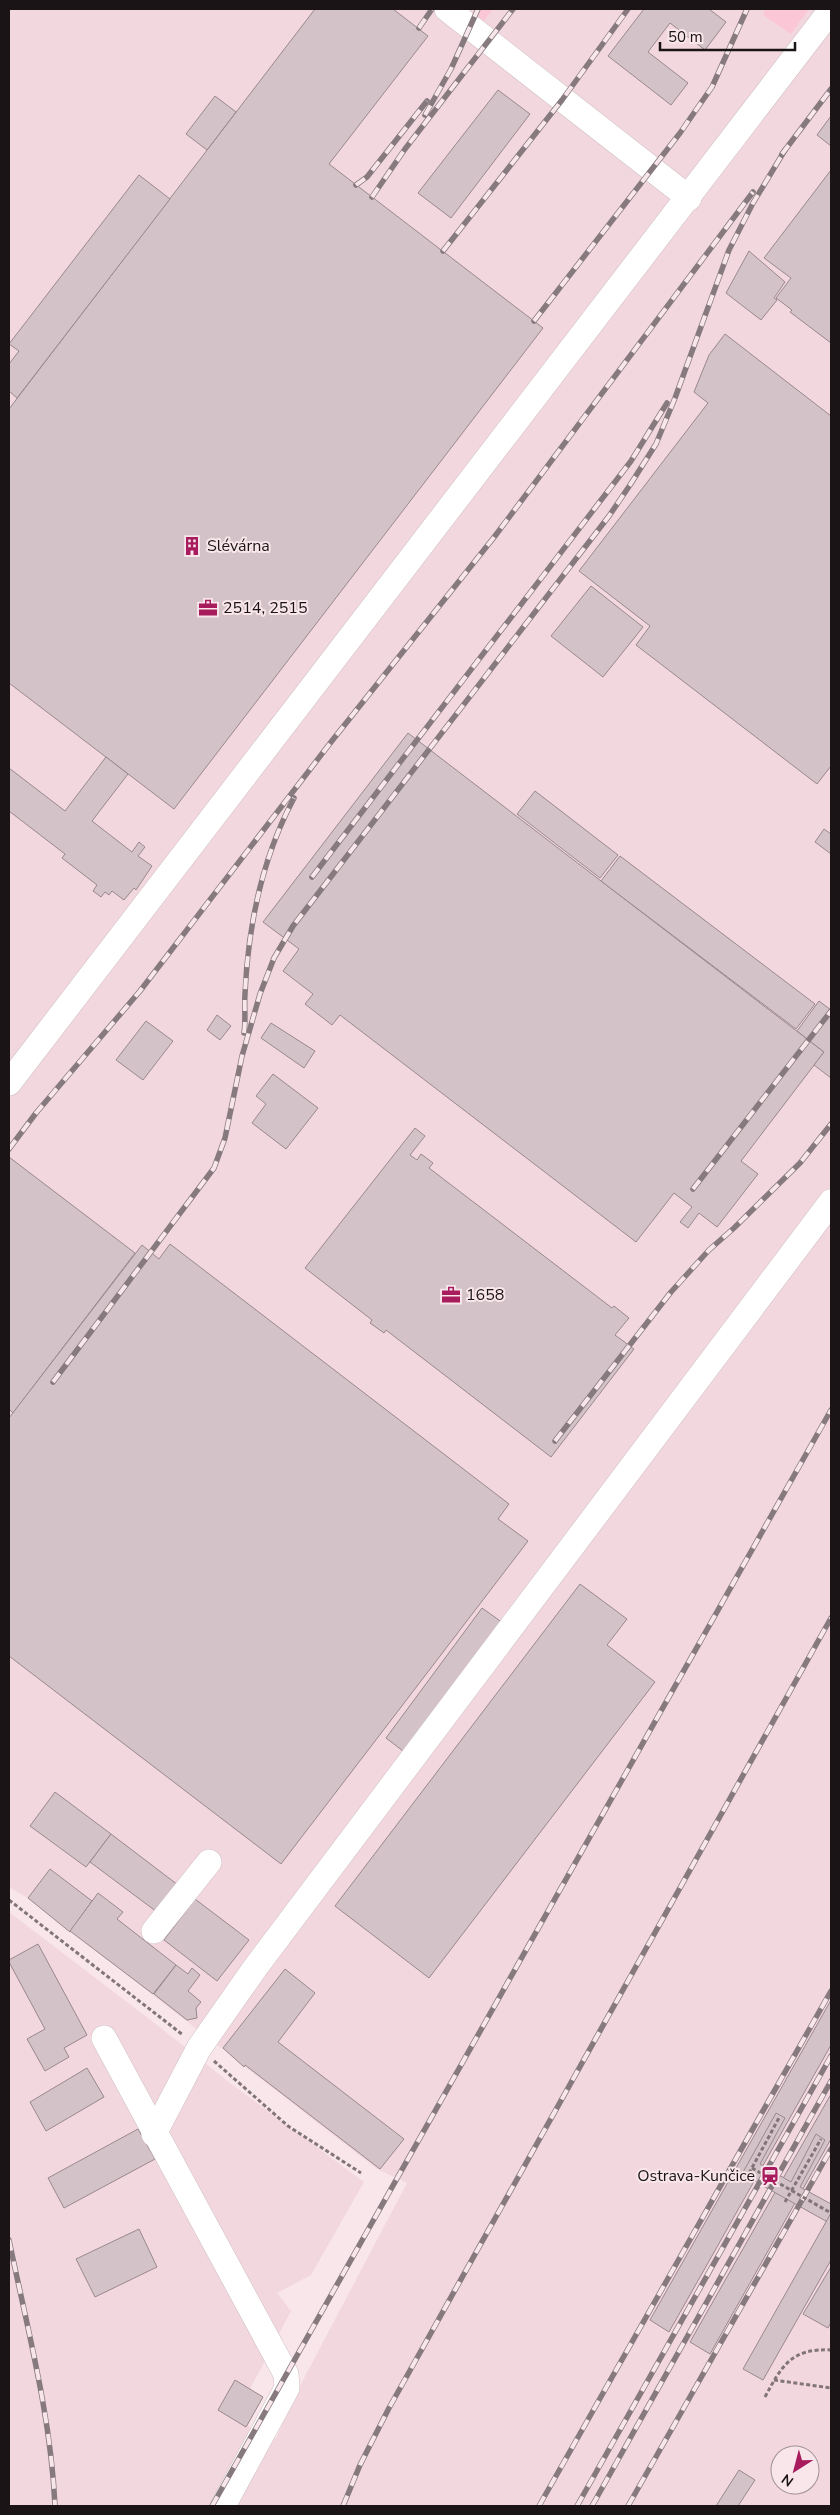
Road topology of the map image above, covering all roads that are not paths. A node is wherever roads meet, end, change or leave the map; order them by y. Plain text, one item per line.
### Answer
1 (447, 9) edge
2 (831, 10) edge
3 (689, 198) junction
4 (9, 1083) edge
5 (831, 1202) edge
6 (209, 1862) dead end
7 (154, 1931) dead end
8 (104, 2038) dead end
9 (154, 2134) junction
10 (223, 2506) edge

1 - 3 street
2 - 3 street
3 - 4 street
5 - 9 street
6 - 7 street
8 - 9 street
9 - 10 street

